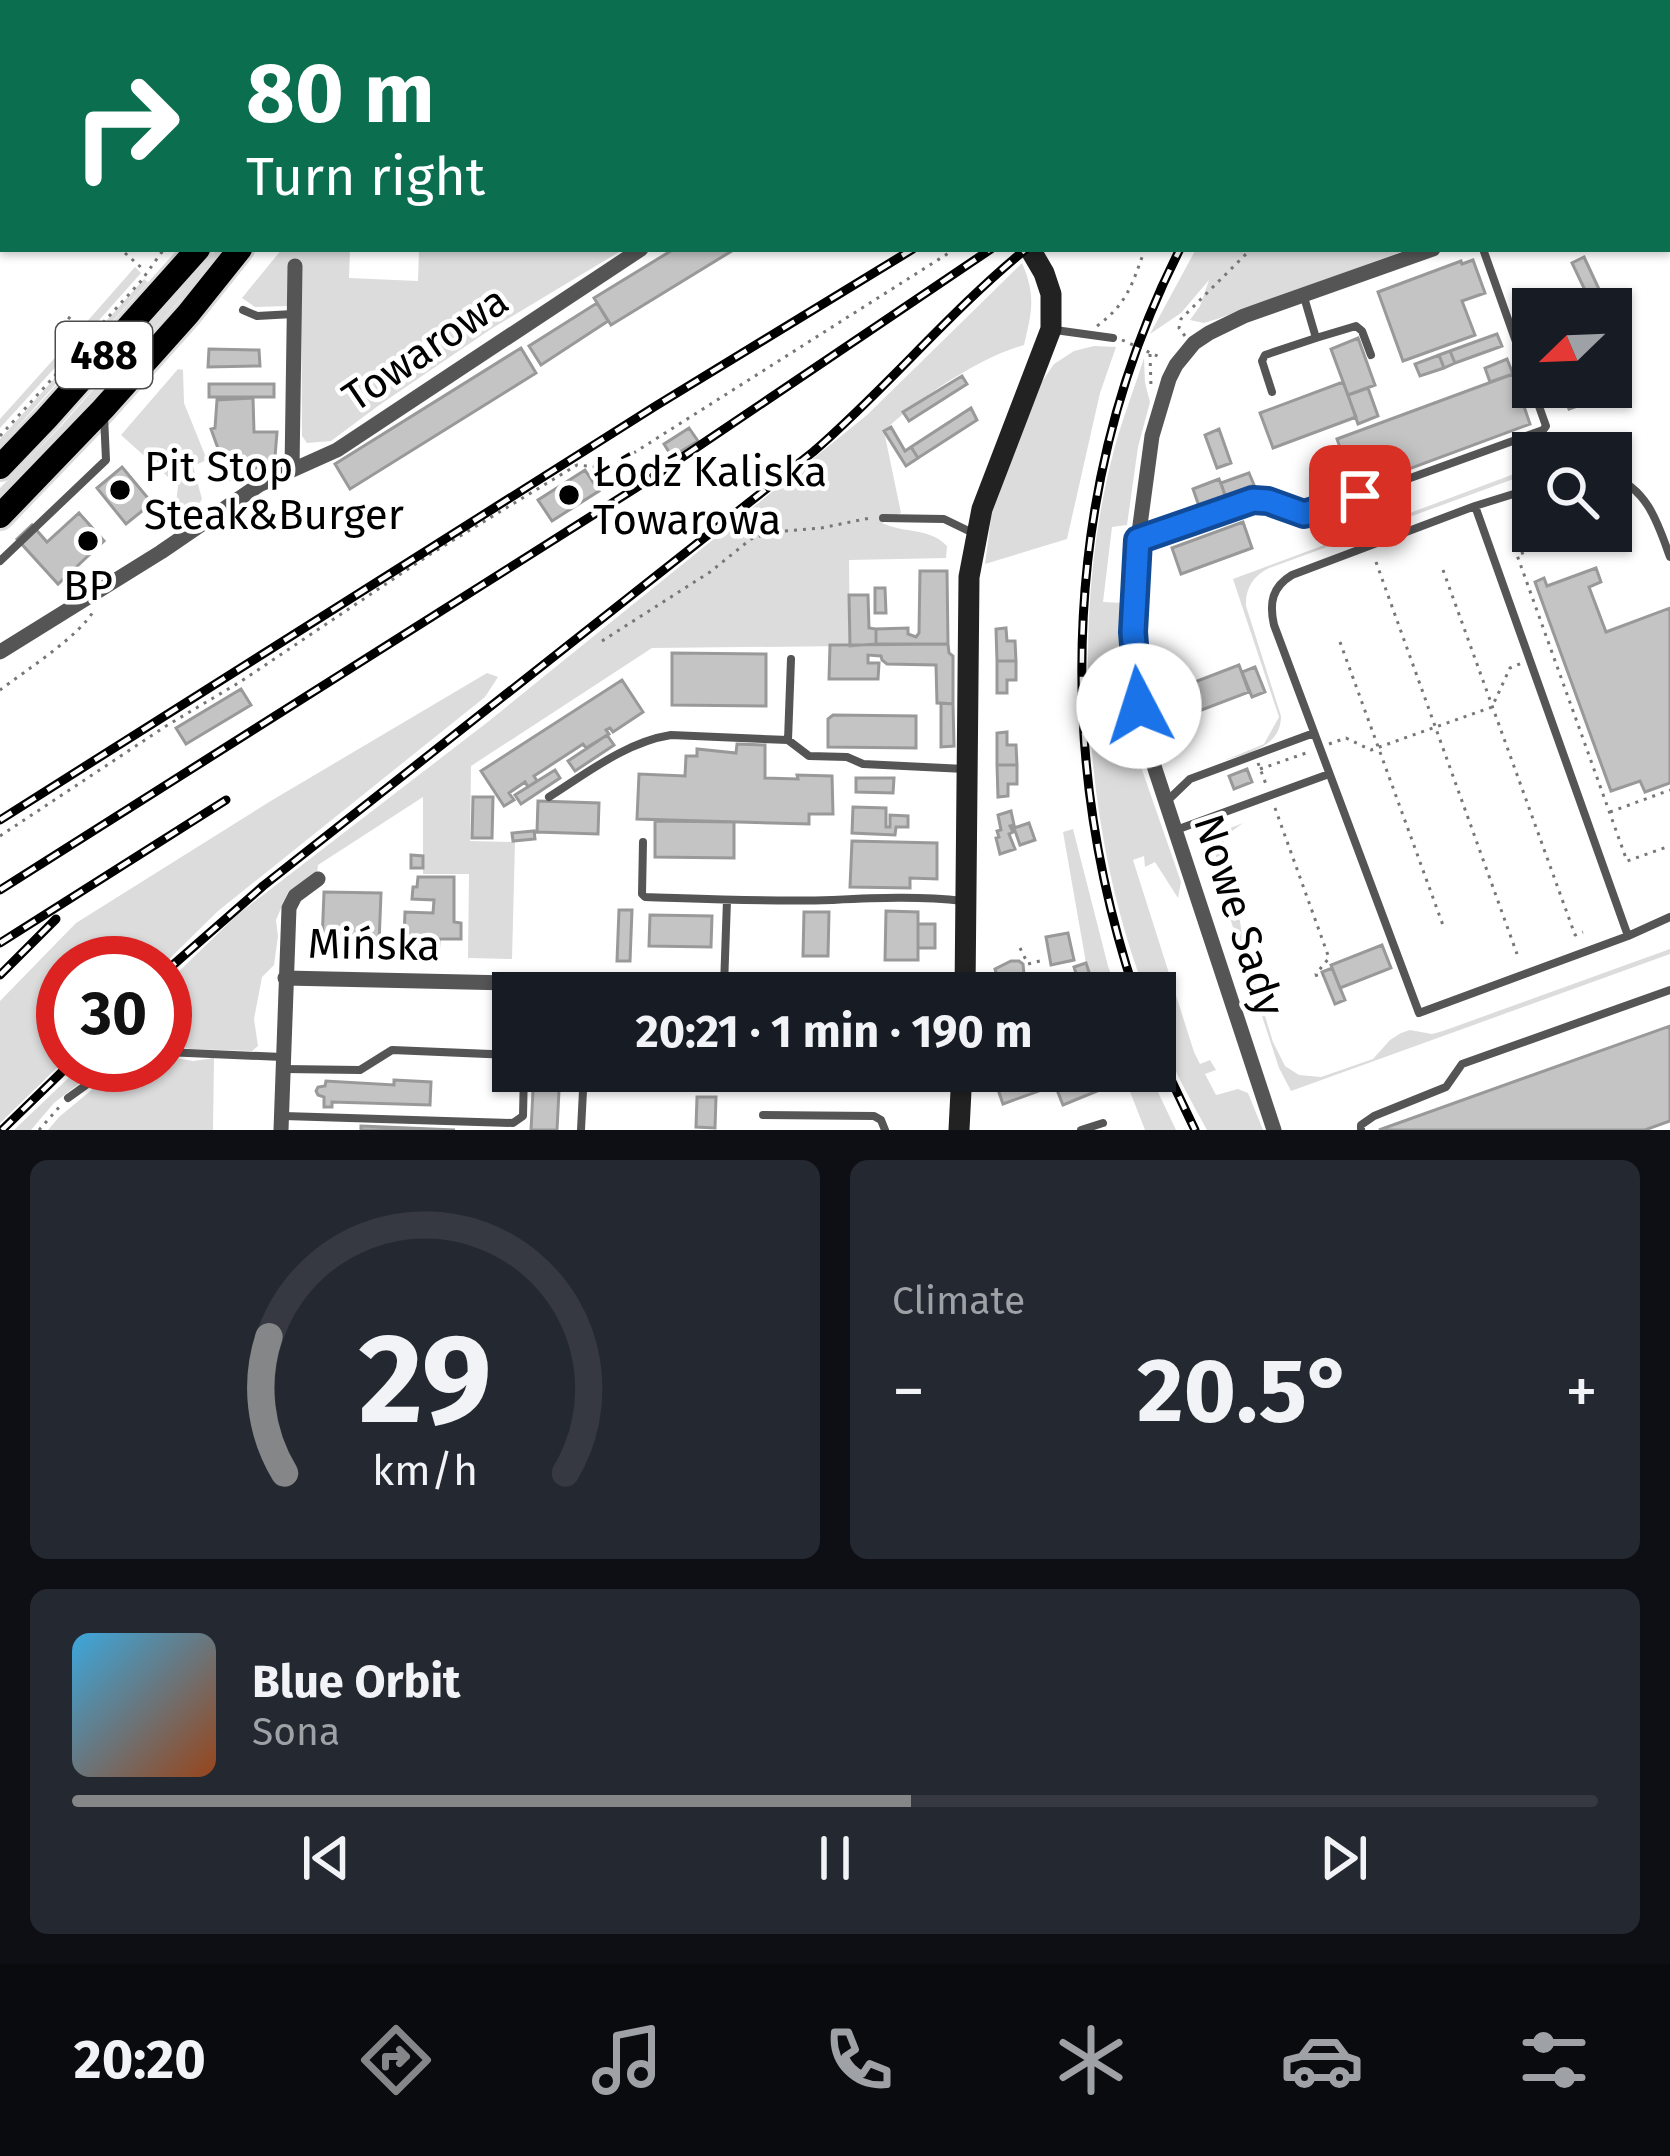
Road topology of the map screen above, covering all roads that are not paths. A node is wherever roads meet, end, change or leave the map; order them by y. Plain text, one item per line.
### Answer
1 (195, 252) edge
2 (238, 252) edge
3 (636, 252) edge
4 (1032, 252) edge
5 (1425, 252) edge
6 (1484, 252) edge
7 (295, 266) dead end
8 (1303, 296) junction
9 (243, 310) dead end
10 (293, 314) junction
11 (1051, 329) junction
12 (1113, 338) road end
13 (1316, 338) junction
14 (1371, 356) dead end
15 (1272, 392) dead end
16 (103, 409) junction
17 (2, 456) edge
18 (292, 469) junction
19 (1632, 487) edge
20 (1512, 495) edge
21 (1475, 506) junction
22 (0, 516) edge
23 (883, 518) road end
24 (976, 534) junction
25 (1138, 540) junction
26 (1670, 557) edge
27 (0, 561) edge
28 (0, 652) edge
29 (791, 658) dead end
30 (1314, 733) junction
31 (788, 740) junction
32 (967, 770) junction
33 (1329, 774) junction
34 (549, 797) dead end
35 (1166, 802) junction
36 (1175, 830) junction
37 (643, 842) dead end
38 (318, 879) dead end
39 (727, 900) junction
40 (965, 901) junction
41 (1670, 917) edge
42 (1628, 936) junction
43 (725, 972) edge
44 (964, 972) edge
45 (285, 978) junction
46 (492, 986) edge
47 (1670, 990) edge
48 (492, 1054) edge
49 (192, 1055) edge
50 (283, 1063) junction
51 (76, 1092) edge
52 (524, 1092) edge
53 (583, 1092) edge
54 (961, 1092) edge
55 (68, 1098) road end
56 (763, 1115) dead end
57 (281, 1123) edge
58 (1102, 1123) dead end
59 (581, 1130) edge
60 (884, 1130) edge
61 (959, 1130) edge
62 (1082, 1130) edge
63 (1274, 1130) edge
64 (1361, 1130) edge

1 - 17 main road, 488
2 - 16 main road, 488
3 - 18 street, Towarowa
4 - 11 street
5 - 8 street
6 - 25 lane
7 - 10 street
8 - 13 lane
8 - 25 street, Nowe Sady
9 - 10 lane
10 - 18 street
11 - 12 lane
11 - 24 street
13 - 14 lane
13 - 15 lane
16 - 22 main road, 488
16 - 27 lane
18 - 28 street, Towarowa
19 - 26 lane
20 - 21 lane
21 - 30 lane
21 - 42 lane
23 - 24 lane
24 - 32 street
25 - 35 street, Nowe Sady
29 - 31 lane
30 - 33 lane
30 - 35 lane
31 - 32 lane
31 - 34 lane
32 - 40 street
33 - 36 lane
33 - 42 lane
35 - 36 street, Nowe Sady
36 - 63 street, Nowe Sady
37 - 39 lane
38 - 45 street
39 - 40 lane
39 - 43 lane
40 - 44 street
41 - 42 lane
45 - 46 street, Mińska
45 - 50 street
47 - 64 lane
48 - 50 lane
49 - 50 lane
50 - 57 street
51 - 55 lane
52 - 57 lane
53 - 59 lane
54 - 61 street
56 - 60 lane
58 - 62 lane

